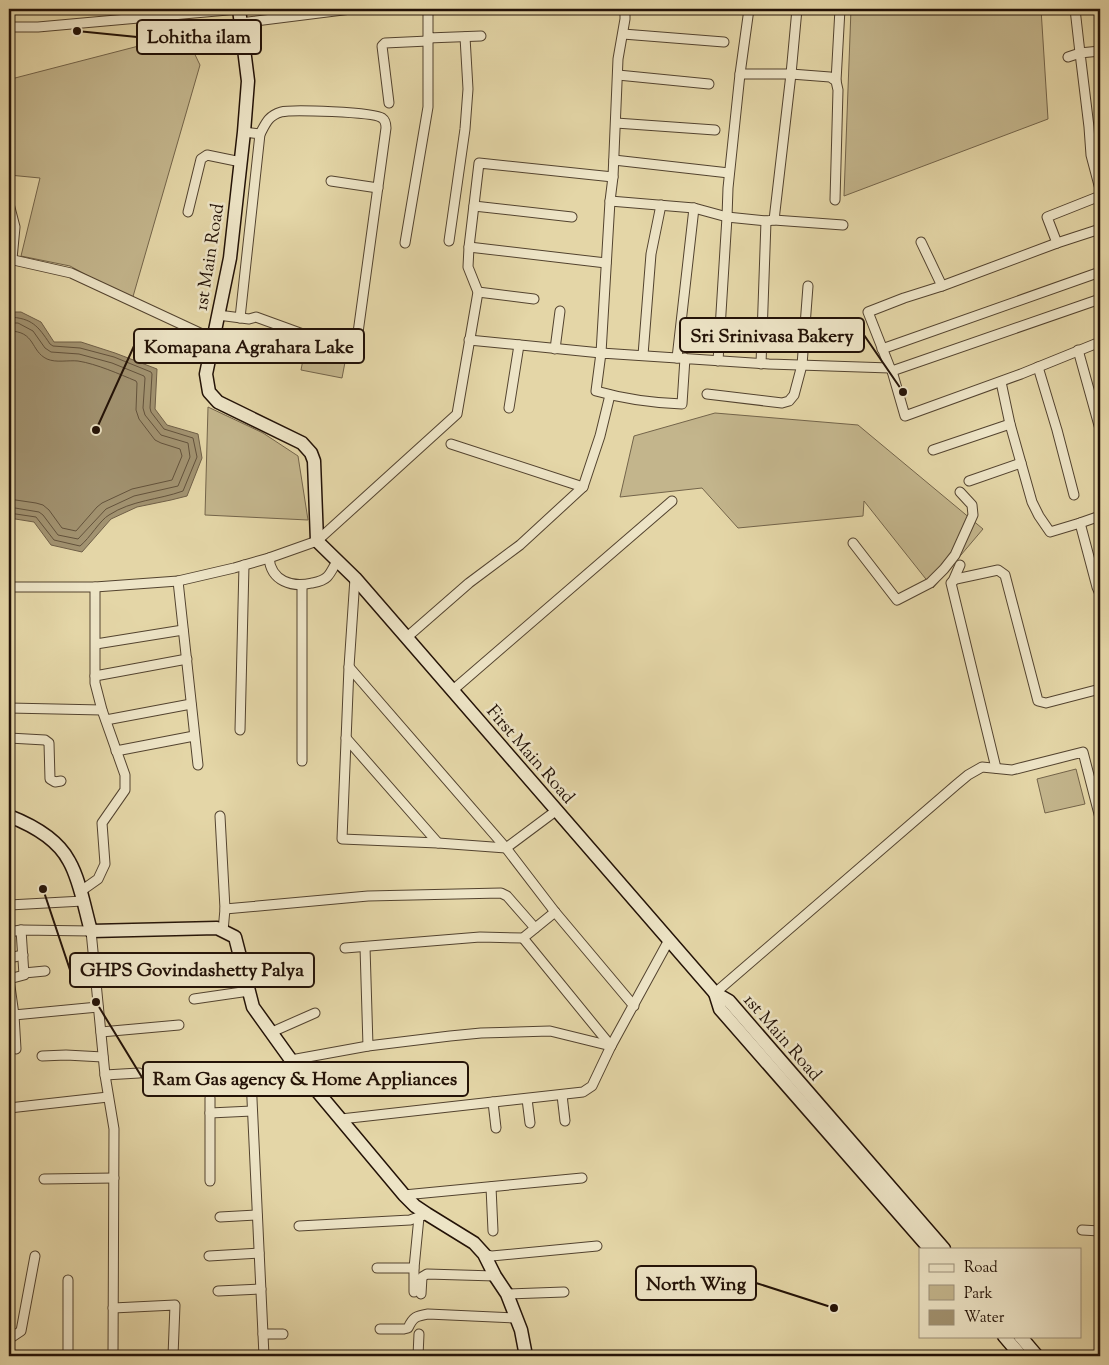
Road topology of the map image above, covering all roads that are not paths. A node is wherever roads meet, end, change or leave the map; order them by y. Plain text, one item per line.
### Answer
1 (239, 9) edge
2 (352, 9) edge
3 (428, 9) edge
4 (625, 9) edge
5 (749, 9) edge
6 (797, 9) edge
7 (840, 9) edge
8 (1075, 9) edge
9 (240, 23) junction
10 (9, 27) edge
11 (623, 34) junction
12 (481, 36) dead end
13 (465, 37) junction
14 (428, 40) junction
15 (724, 42) dead end
16 (1100, 51) edge
17 (1080, 53) junction
18 (1068, 57) dead end
19 (740, 74) junction
20 (791, 74) junction
21 (618, 75) junction
22 (836, 81) junction
23 (709, 84) dead end
24 (389, 103) dead end
25 (616, 123) junction
26 (715, 130) dead end
27 (244, 132) junction
28 (260, 134) junction
29 (614, 160) junction
30 (1100, 160) edge
31 (241, 162) junction
32 (729, 173) junction
33 (1096, 173) junction
34 (613, 177) junction
35 (332, 181) dead end
36 (378, 188) junction
37 (9, 189) edge
38 (1100, 189) edge
39 (1100, 196) edge
40 (610, 200) junction
41 (835, 200) dead end
42 (661, 205) junction
43 (474, 206) junction
44 (694, 208) junction
45 (188, 212) dead end
46 (572, 217) dead end
47 (728, 217) junction
48 (770, 220) junction
49 (843, 225) dead end
50 (12, 227) edge
51 (1100, 229) edge
52 (449, 242) dead end
53 (921, 242) dead end
54 (405, 243) dead end
55 (1057, 243) junction
56 (469, 247) junction
57 (10, 259) edge
58 (606, 263) junction
59 (1100, 272) edge
60 (808, 286) dead end
61 (942, 286) junction
62 (478, 292) junction
63 (534, 298) dead end
64 (1100, 299) edge
65 (560, 311) dead end
66 (218, 315) junction
67 (240, 318) junction
68 (213, 339) junction
69 (470, 340) junction
70 (1100, 342) edge
71 (519, 345) junction
72 (555, 349) junction
73 (882, 349) junction
74 (1078, 350) junction
75 (601, 353) junction
76 (643, 356) junction
77 (681, 358) junction
78 (718, 361) junction
79 (761, 364) junction
80 (802, 365) junction
81 (1038, 367) junction
82 (891, 370) junction
83 (1001, 382) junction
84 (707, 394) dead end
85 (610, 395) junction
86 (509, 408) dead end
87 (1010, 424) junction
88 (1100, 429) edge
89 (451, 444) dead end
90 (933, 450) dead end
91 (1021, 463) junction
92 (969, 481) dead end
93 (583, 487) junction
94 (960, 492) dead end
95 (1074, 495) dead end
96 (672, 501) dead end
97 (1100, 516) edge
98 (1080, 523) junction
99 (317, 541) junction
100 (853, 543) dead end
101 (955, 555) junction
102 (269, 558) junction
103 (338, 561) junction
104 (244, 565) junction
105 (960, 565) junction
106 (972, 575) junction
107 (355, 578) junction
108 (178, 581) junction
109 (953, 581) junction
110 (95, 586) junction
111 (302, 586) junction
112 (9, 588) edge
113 (1100, 594) edge
114 (183, 630) junction
115 (406, 638) junction
116 (96, 644) junction
117 (187, 659) junction
118 (349, 667) junction
119 (95, 676) junction
120 (1100, 688) edge
121 (453, 690) junction
122 (191, 704) junction
123 (9, 708) edge
124 (102, 710) junction
125 (106, 720) junction
126 (240, 730) dead end
127 (194, 736) junction
128 (9, 738) edge
129 (346, 738) junction
130 (116, 751) junction
131 (302, 761) dead end
132 (198, 765) dead end
133 (996, 768) junction
134 (61, 782) dead end
135 (557, 810) junction
136 (9, 816) edge
137 (220, 816) dead end
138 (1100, 818) edge
139 (438, 843) junction
140 (506, 848) junction
141 (82, 896) junction
142 (9, 905) edge
143 (225, 909) junction
144 (555, 912) junction
145 (535, 928) junction
146 (21, 930) junction
147 (90, 931) junction
148 (224, 931) junction
149 (9, 932) edge
150 (523, 938) junction
151 (669, 940) junction
152 (365, 947) junction
153 (345, 948) dead end
154 (23, 955) junction
155 (9, 958) edge
156 (45, 972) dead end
157 (24, 973) junction
158 (9, 979) edge
159 (249, 991) junction
160 (715, 993) junction
161 (10, 998) edge
162 (194, 1000) dead end
163 (634, 1006) junction
164 (98, 1007) junction
165 (315, 1013) dead end
166 (14, 1015) junction
167 (179, 1024) dead end
168 (12, 1025) edge
169 (101, 1032) junction
170 (272, 1032) junction
171 (368, 1046) junction
172 (611, 1046) junction
173 (16, 1049) dead end
174 (42, 1056) dead end
175 (103, 1056) junction
176 (291, 1060) junction
177 (139, 1073) dead end
178 (105, 1076) junction
179 (251, 1078) dead end
180 (562, 1095) junction
181 (108, 1097) junction
182 (210, 1098) dead end
183 (527, 1099) junction
184 (493, 1102) junction
185 (9, 1108) edge
186 (252, 1111) junction
187 (210, 1113) junction
188 (341, 1119) junction
189 (565, 1121) dead end
190 (530, 1123) dead end
191 (496, 1128) dead end
192 (114, 1178) junction
193 (582, 1178) dead end
194 (44, 1179) dead end
195 (210, 1181) dead end
196 (491, 1187) junction
197 (404, 1195) junction
198 (257, 1215) junction
199 (423, 1216) junction
200 (220, 1217) dead end
201 (299, 1226) dead end
202 (1082, 1230) dead end
203 (493, 1231) dead end
204 (1100, 1231) edge
205 (597, 1246) dead end
206 (929, 1248) edge
207 (943, 1248) edge
208 (259, 1253) junction
209 (484, 1254) junction
210 (35, 1256) dead end
211 (210, 1256) dead end
212 (376, 1268) dead end
213 (414, 1268) junction
214 (495, 1276) junction
215 (68, 1280) dead end
216 (261, 1289) junction
217 (218, 1291) dead end
218 (564, 1292) dead end
219 (507, 1294) junction
220 (113, 1308) junction
221 (516, 1318) junction
222 (380, 1329) dead end
223 (263, 1334) junction
224 (283, 1334) dead end
225 (419, 1334) dead end
226 (1006, 1338) edge
227 (1022, 1338) edge
228 (9, 1339) edge
229 (68, 1356) edge
230 (113, 1356) edge
231 (173, 1356) edge
232 (264, 1356) edge
233 (418, 1356) edge
234 (526, 1356) edge
235 (1021, 1356) edge
236 (1036, 1356) edge

1 - 9 street, 1st Main Road
1 - 10 street
2 - 9 street
3 - 14 street
4 - 11 street
5 - 19 street
6 - 20 street
7 - 22 street
8 - 17 street
9 - 27 street, 1st Main Road
11 - 15 street
11 - 21 street
12 - 13 street
13 - 14 street
13 - 52 street
14 - 24 street
14 - 54 street
16 - 17 street
17 - 18 street
17 - 33 street
19 - 20 street
19 - 32 street
20 - 22 street
20 - 48 street
21 - 23 street
21 - 25 street
22 - 41 street
25 - 26 street
25 - 29 street
27 - 28 street
27 - 31 street, 1st Main Road
28 - 36 street
28 - 67 street
29 - 32 street
29 - 34 street
30 - 33 street
31 - 45 street
31 - 66 street, 1st Main Road
32 - 47 street
33 - 38 street
34 - 40 street
34 - 43 street
35 - 36 street
36 - 67 street
37 - 50 street
39 - 55 street
40 - 42 street
40 - 58 street
42 - 44 street
42 - 76 street
43 - 46 street
43 - 56 street
44 - 47 street
44 - 77 street
47 - 48 street
47 - 78 street
48 - 49 street
48 - 79 street
50 - 57 street
51 - 55 street
53 - 61 street
55 - 61 street
56 - 58 street
56 - 62 street
57 - 68 street
58 - 75 street
59 - 73 street
60 - 80 street
61 - 73 street
62 - 63 street
62 - 69 street
64 - 82 street
65 - 72 street
66 - 67 street
66 - 68 street, 1st Main Road
68 - 99 street, 1st Main Road
69 - 71 street
69 - 99 street
70 - 74 street
71 - 72 street
71 - 86 street
72 - 75 street
73 - 82 street
74 - 81 street
74 - 88 street
75 - 76 street
75 - 85 street
76 - 77 street
77 - 78 street
77 - 85 street
78 - 79 street
79 - 80 street
80 - 82 street
80 - 84 street
81 - 83 street
81 - 95 street
82 - 83 street
83 - 87 street
85 - 93 street
87 - 90 street
87 - 91 street
89 - 93 street
91 - 92 street
91 - 98 street
93 - 115 street
94 - 101 street
96 - 121 street
97 - 98 street
98 - 113 street
99 - 102 street
99 - 103 street, First Main Road
100 - 101 street
101 - 105 street
102 - 104 street
102 - 111 street
103 - 107 street, First Main Road
103 - 111 street
104 - 108 street
104 - 126 street
105 - 106 street
105 - 109 street
106 - 109 street
106 - 120 street
107 - 115 street, First Main Road
107 - 118 street
108 - 110 street
108 - 114 street
109 - 133 street
110 - 112 street
110 - 116 street
111 - 131 street
114 - 116 street
114 - 117 street
115 - 121 street, First Main Road
116 - 119 street
117 - 119 street
117 - 122 street
118 - 129 street
118 - 140 street
119 - 124 street
121 - 135 street, First Main Road
122 - 125 street
122 - 127 street
123 - 124 street
124 - 125 street
125 - 130 street
127 - 130 street
127 - 132 street
128 - 134 street
129 - 139 street
129 - 139 street
130 - 141 street
133 - 138 street
133 - 160 street
135 - 140 street
135 - 151 street, First Main Road
136 - 141 street
137 - 143 street
139 - 140 street
140 - 144 street
141 - 142 street
141 - 147 street
143 - 145 street
143 - 148 street
144 - 145 street
144 - 163 street
145 - 150 street
146 - 147 street
146 - 149 street
146 - 154 street
147 - 148 street
147 - 164 street
148 - 159 street
150 - 152 street
150 - 172 street
151 - 160 street, First Main Road
151 - 163 street
152 - 153 street
152 - 171 street
154 - 155 street
154 - 157 street
156 - 157 street
157 - 158 street
158 - 161 street
159 - 162 street
159 - 170 street
160 - 206 street, 1st Main Road
160 - 207 street, 1st Main Road
161 - 166 street
163 - 172 street
164 - 166 street
164 - 169 street
165 - 170 street
166 - 168 street
167 - 169 street
168 - 173 street
169 - 175 street
170 - 176 street
171 - 172 street
171 - 176 street
172 - 180 street
174 - 175 street
175 - 178 street
176 - 188 street
177 - 178 street
178 - 181 street
179 - 186 street
180 - 183 street
180 - 189 street
181 - 185 street
181 - 192 street
182 - 187 street
183 - 184 street
183 - 190 street
184 - 188 street
184 - 191 street
186 - 187 street
186 - 198 street
187 - 195 street
188 - 197 street
192 - 194 street
192 - 220 street
193 - 196 street
196 - 197 street
196 - 203 street
197 - 199 street
198 - 200 street
198 - 208 street
199 - 201 street
199 - 209 street
199 - 213 street
202 - 204 street
205 - 209 street
208 - 211 street
208 - 216 street
209 - 214 street
210 - 228 street
212 - 213 street
213 - 214 street
214 - 219 street
215 - 229 street
216 - 217 street
216 - 223 street
218 - 219 street
219 - 221 street
220 - 230 street
220 - 231 street
221 - 222 street
221 - 234 street
223 - 224 street
223 - 232 street
225 - 233 street
226 - 235 street
227 - 236 street

